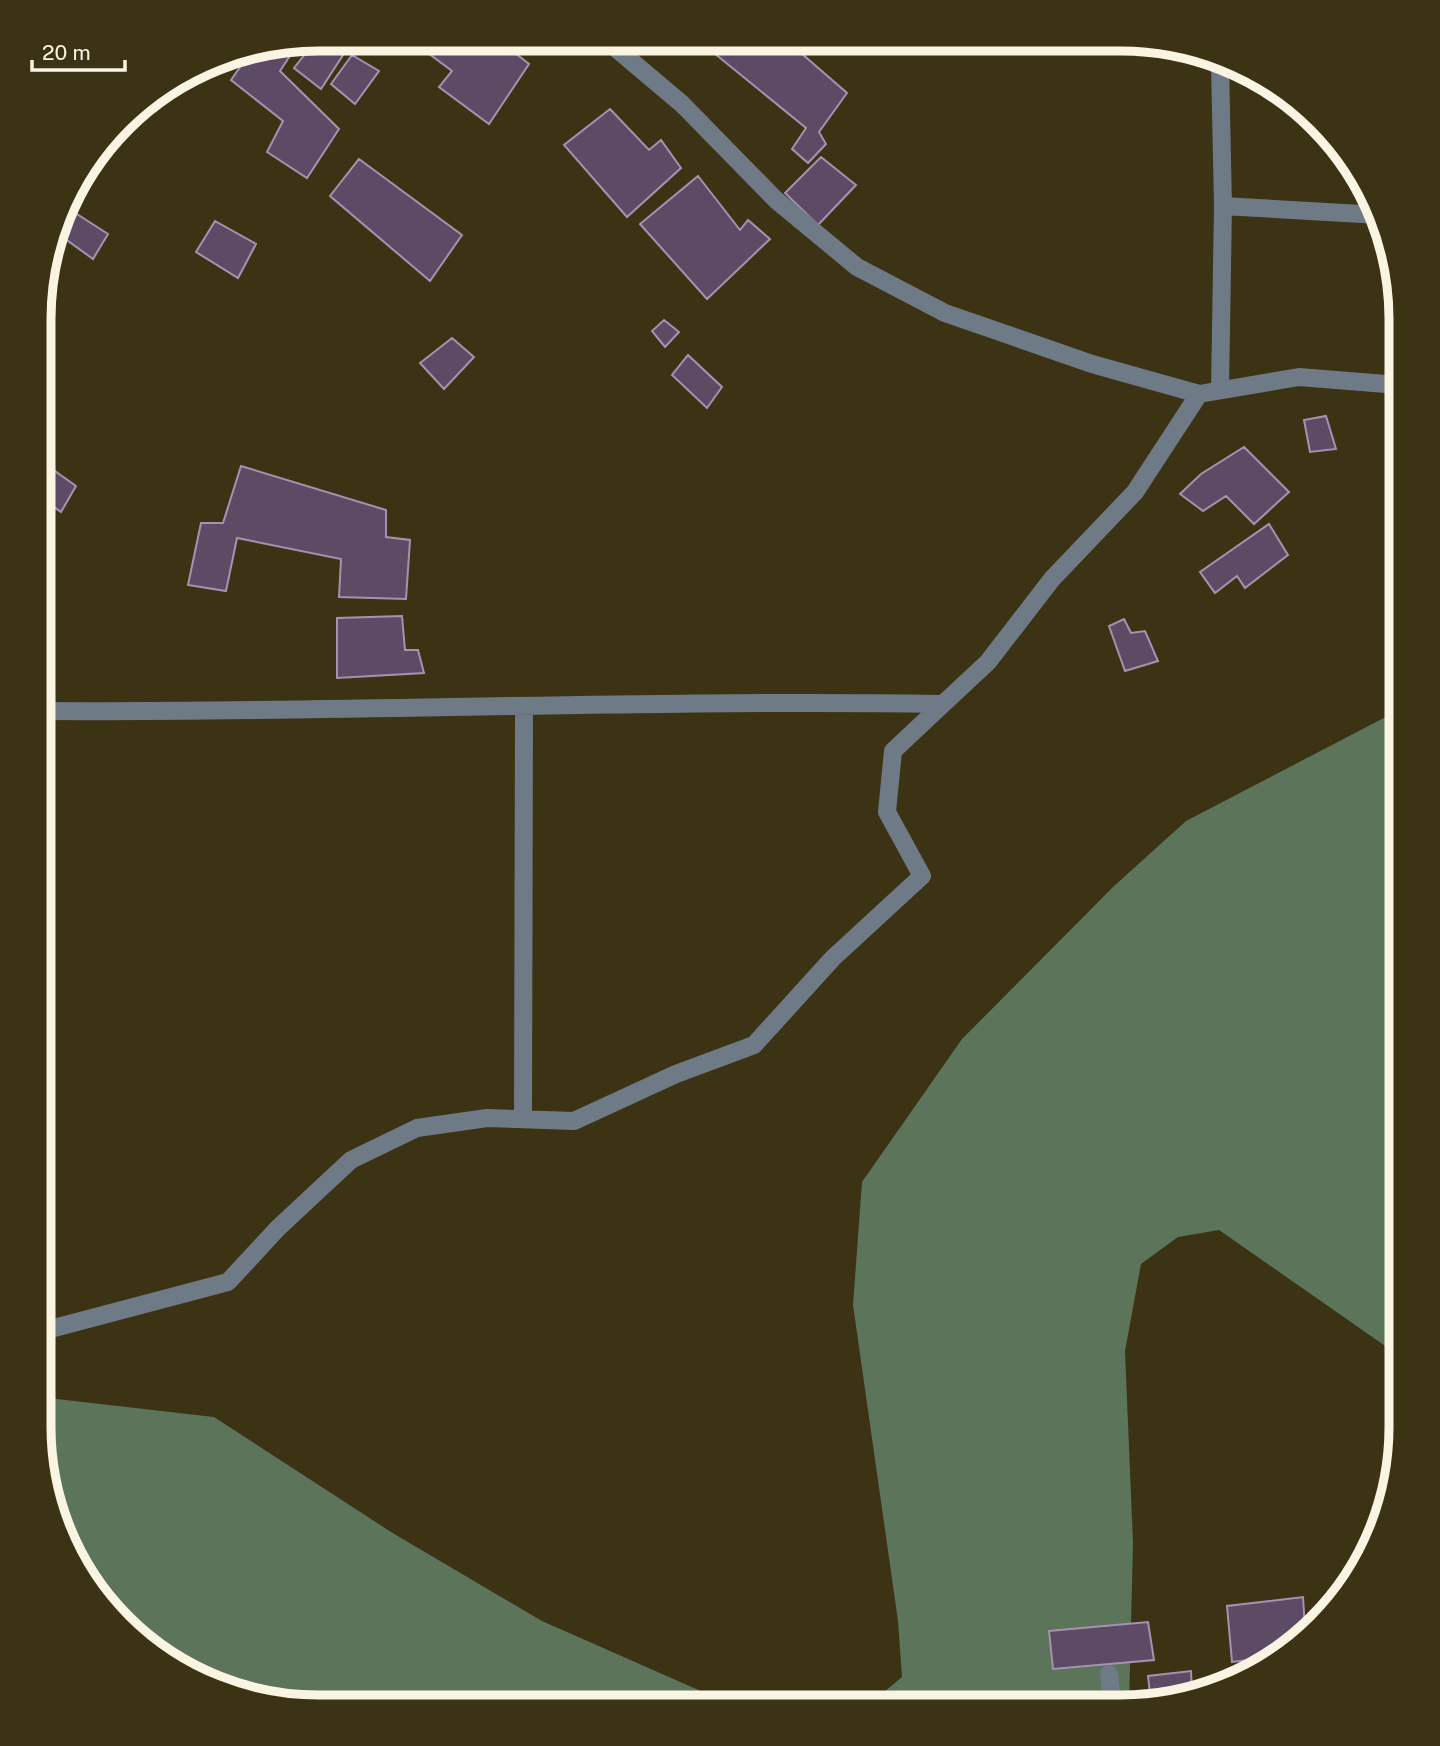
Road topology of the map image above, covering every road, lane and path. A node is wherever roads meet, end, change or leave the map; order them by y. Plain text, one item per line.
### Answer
1 (623, 51) edge
2 (1220, 70) edge
3 (1223, 206) junction
4 (1368, 214) edge
5 (1389, 385) edge
6 (1220, 390) junction
7 (1199, 394) junction
8 (943, 704) junction
9 (524, 706) junction
10 (51, 711) edge
11 (523, 1119) junction
12 (51, 1329) edge
13 (1110, 1674) dead end
14 (1112, 1695) edge

1 - 7 street
2 - 3 street
3 - 4 street
3 - 6 street
5 - 6 street
6 - 7 street
7 - 8 street
8 - 9 street
8 - 11 street
9 - 10 street
9 - 11 street
11 - 12 street
13 - 14 street

